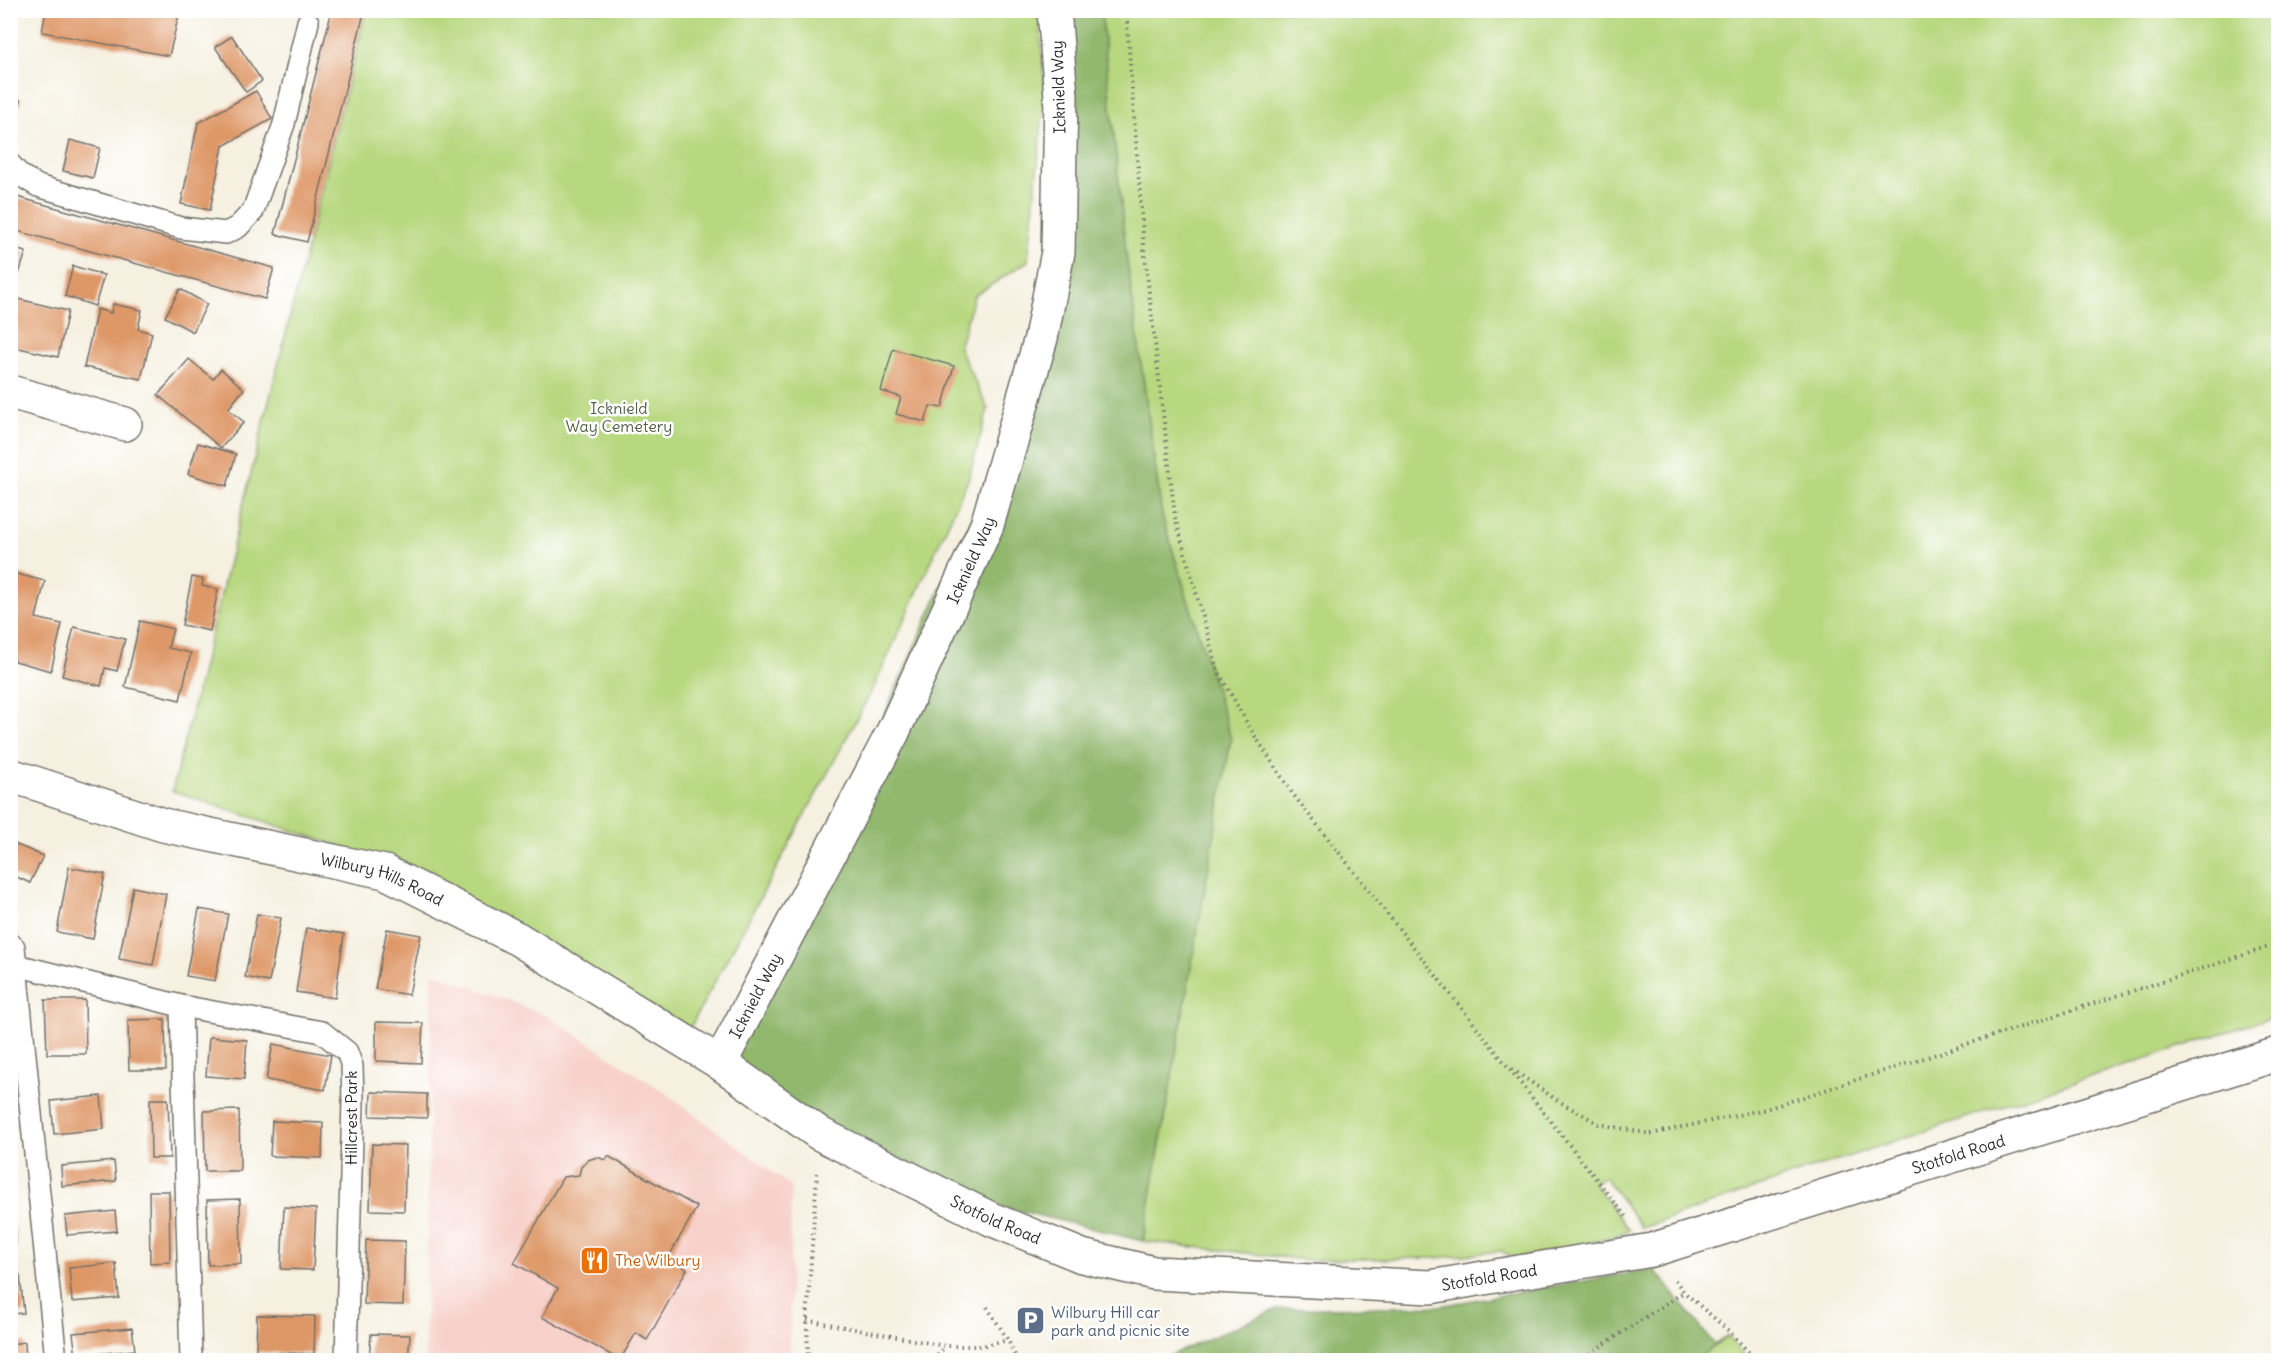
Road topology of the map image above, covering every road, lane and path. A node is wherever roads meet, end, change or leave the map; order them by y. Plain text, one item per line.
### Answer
1 (1054, 10) edge
2 (1126, 10) edge
3 (308, 22) dead end
4 (10, 164) edge
5 (10, 392) edge
6 (125, 424) dead end
7 (10, 775) edge
8 (10, 944) edge
9 (2278, 944) edge
10 (16, 965) junction
11 (181, 1006) junction
12 (2278, 1054) edge
13 (720, 1063) junction
14 (1508, 1067) junction
15 (820, 1134) junction
16 (1652, 1250) junction
17 (987, 1306) dead end
18 (807, 1320) junction
19 (1008, 1340) junction
20 (945, 1346) junction
21 (56, 1360) edge
22 (191, 1360) edge
23 (346, 1360) edge
24 (808, 1360) edge
25 (934, 1360) edge
26 (1017, 1360) edge
27 (1580, 1360) edge
28 (1756, 1360) edge

1 - 13 street, Icknield Way
2 - 14 path
3 - 4 lane
5 - 6 street
7 - 13 street, Wilbury Hills Road
8 - 10 lane
9 - 14 path
10 - 11 lane, Hillcrest Park
10 - 21 lane
11 - 22 lane
11 - 23 lane, Hillcrest Park
12 - 16 street, Stotfold Road
13 - 15 street, Stotfold Road
14 - 16 path
15 - 16 street, Stotfold Road
15 - 18 path
17 - 19 path
18 - 20 path
18 - 24 path
19 - 20 path
19 - 26 path
20 - 25 path
27 - 28 path

